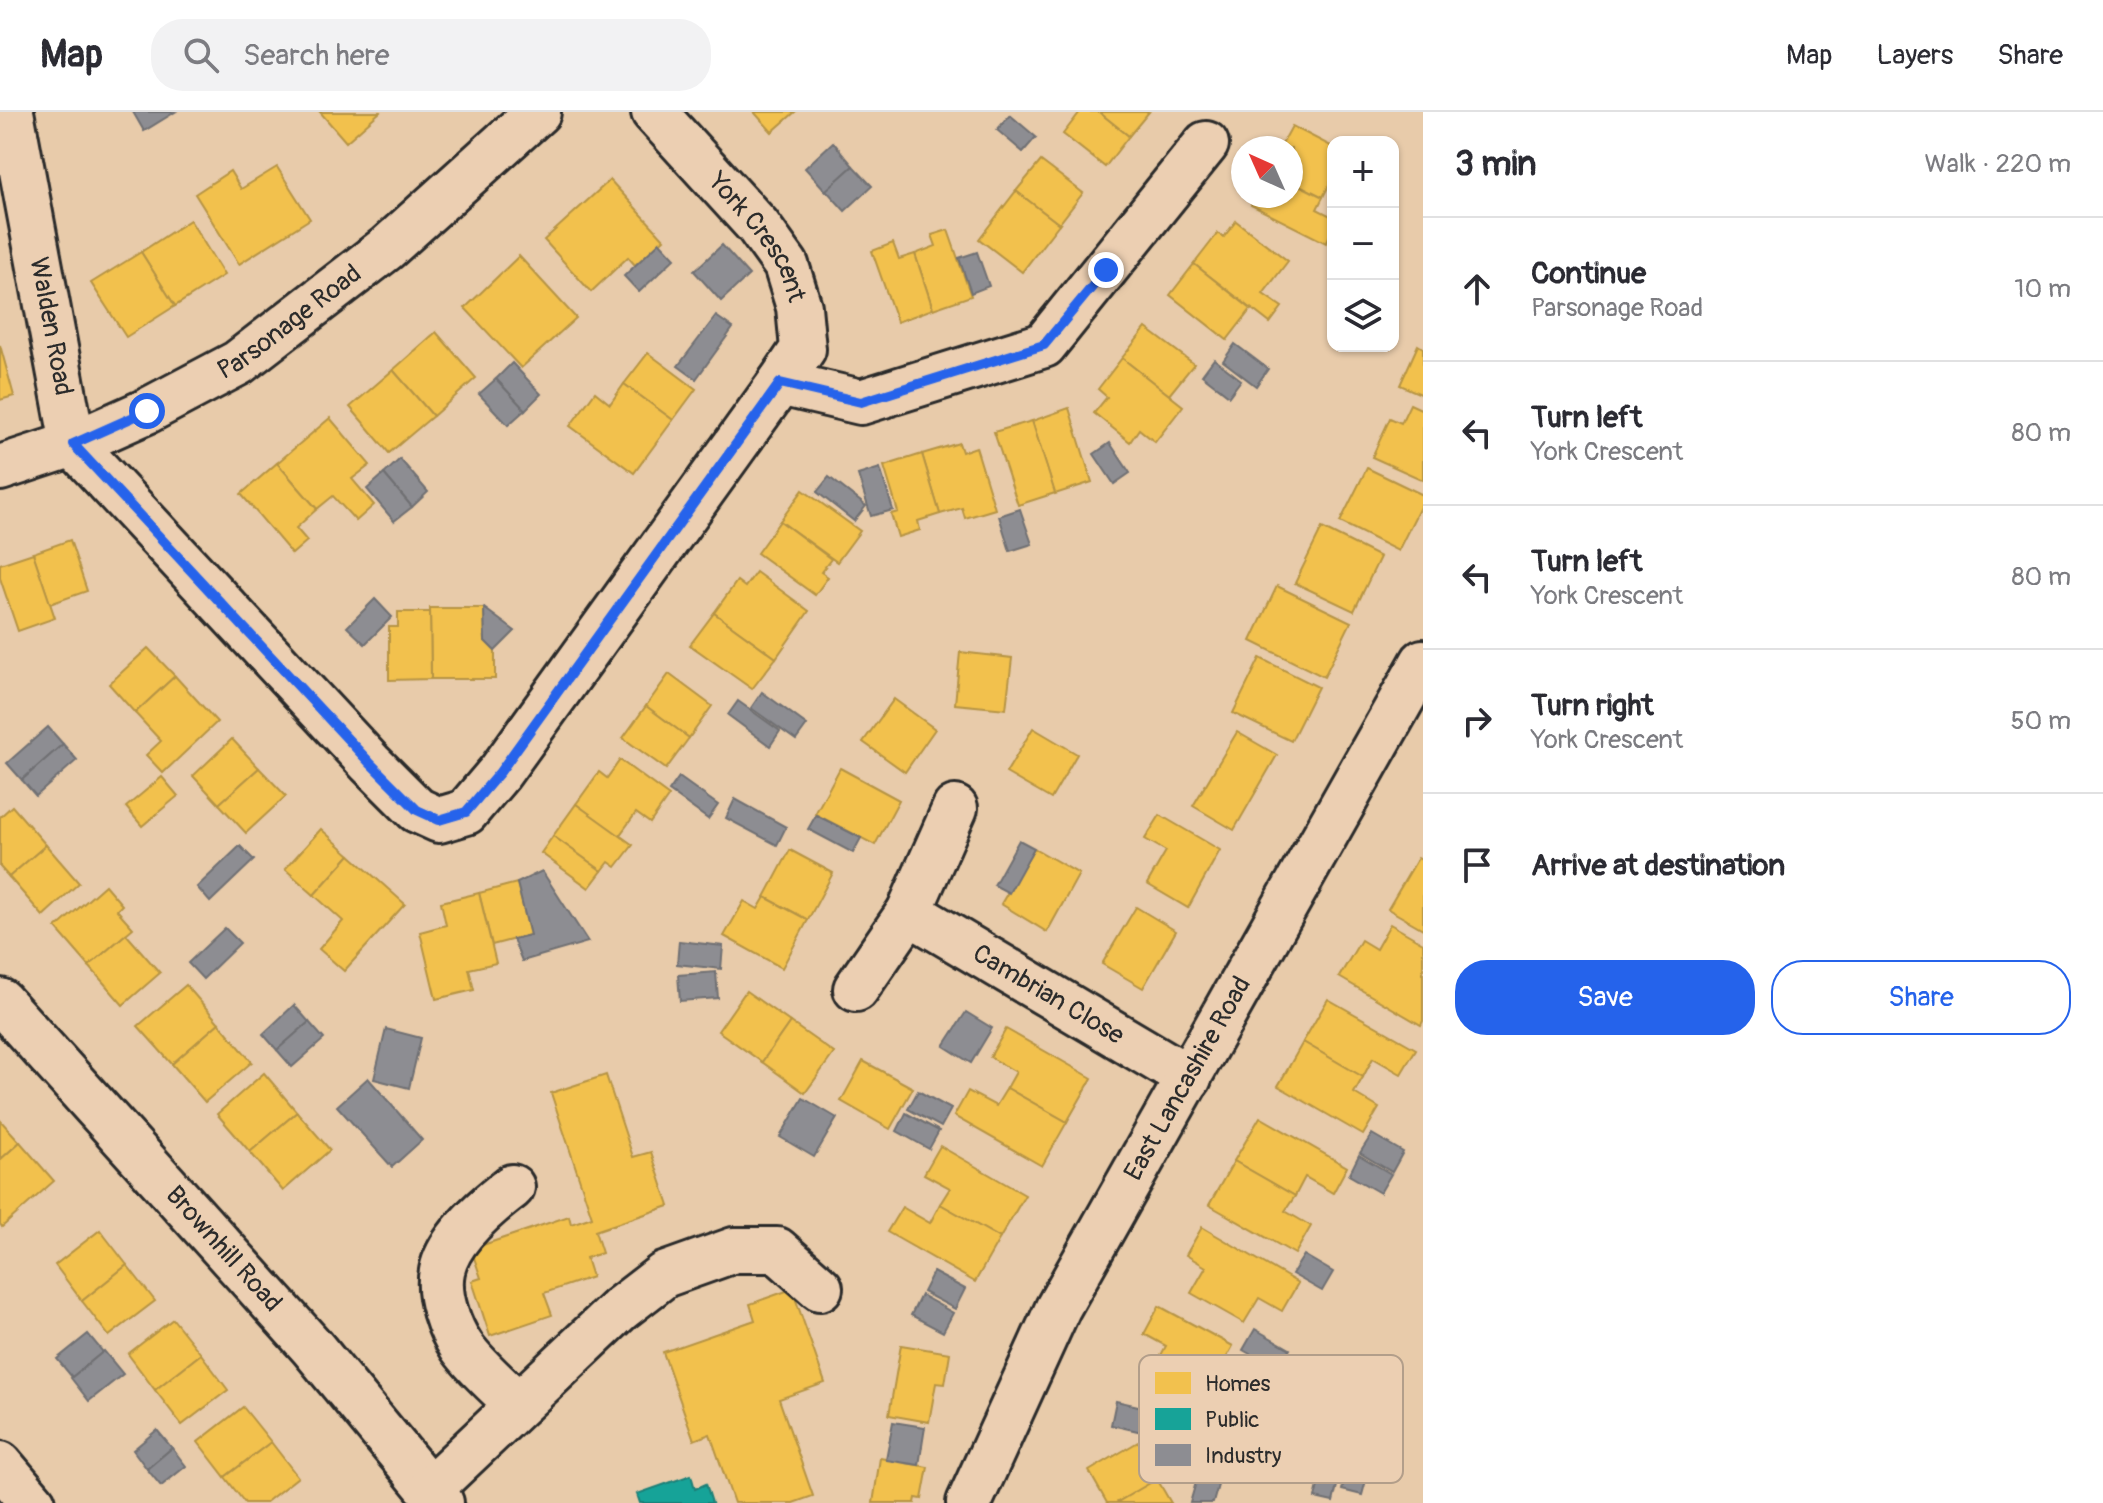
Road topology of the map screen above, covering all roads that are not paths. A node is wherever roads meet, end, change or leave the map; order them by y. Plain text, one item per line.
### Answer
1 (11, 112) edge
2 (538, 112) edge
3 (654, 112) edge
4 (1206, 144) dead end
5 (780, 383) junction
6 (73, 444) junction
7 (0, 468) edge
8 (1423, 662) edge
9 (955, 808) dead end
10 (909, 912) junction
11 (856, 989) dead end
12 (0, 1001) edge
13 (1189, 1078) junction
14 (512, 1187) dead end
15 (820, 1288) dead end
16 (518, 1405) junction
17 (0, 1464) edge
18 (436, 1496) edge
19 (33, 1503) edge
20 (969, 1503) edge

1 - 6 street, Walden Road
2 - 6 street, Parsonage Road
3 - 5 street, York Crescent
4 - 5 street
5 - 6 street, York Crescent
6 - 7 street, Parsonage Road
8 - 13 street, East Lancashire Road
9 - 10 street
10 - 11 street
10 - 13 street, Cambrian Close
12 - 18 street, Brownhill Road
13 - 20 street, East Lancashire Road
14 - 16 street
15 - 16 street
16 - 18 street
17 - 19 street

